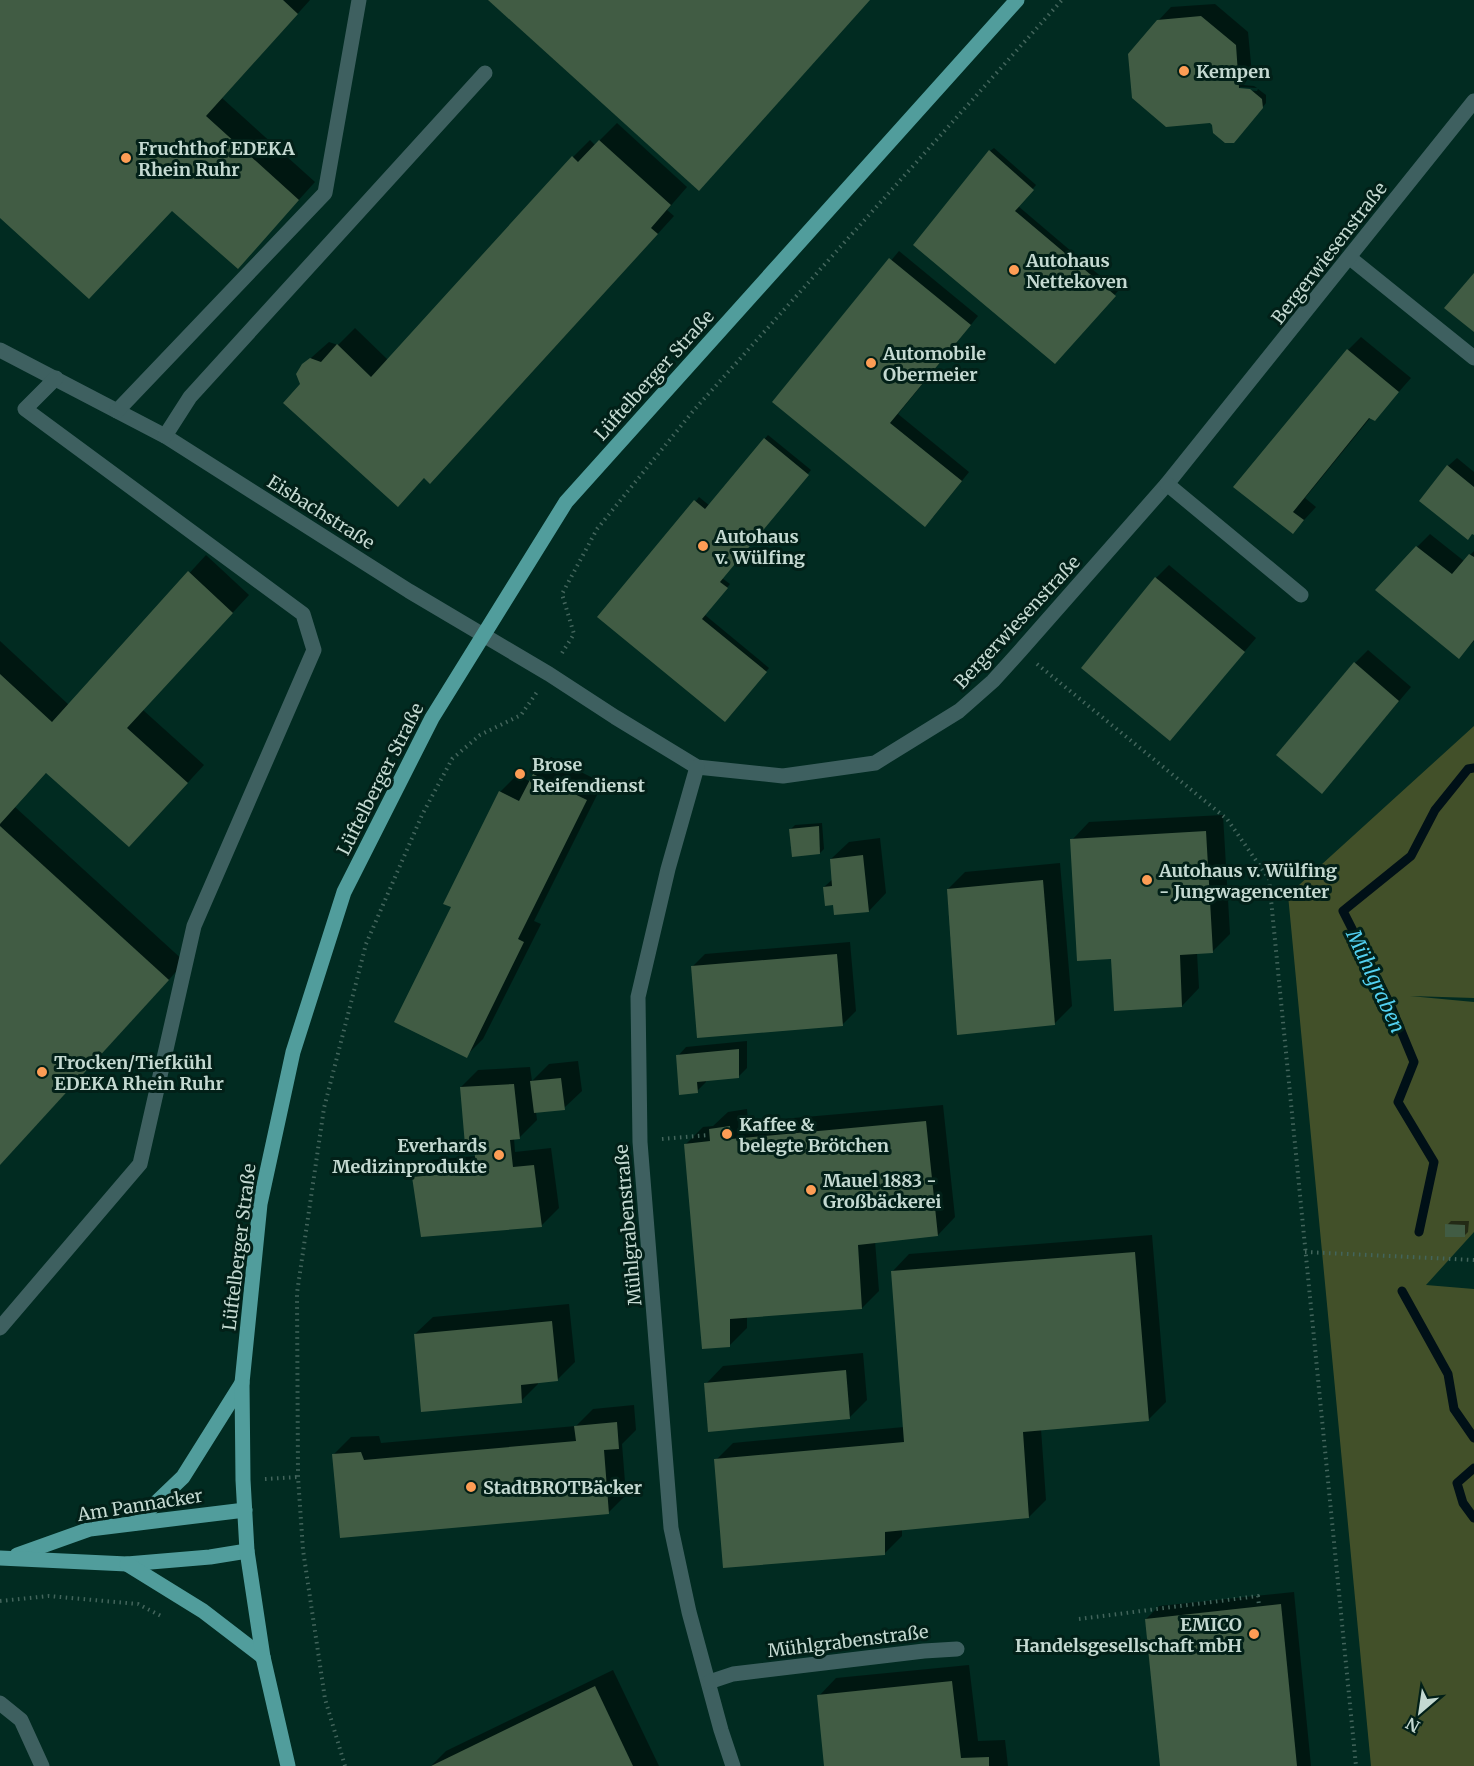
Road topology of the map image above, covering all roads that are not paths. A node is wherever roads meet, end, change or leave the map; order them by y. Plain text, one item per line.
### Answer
1 (359, 0) edge
2 (1017, 0) edge
3 (486, 73) dead end
4 (1474, 101) edge
5 (1350, 258) junction
6 (0, 350) edge
7 (1474, 358) edge
8 (56, 378) junction
9 (117, 411) junction
10 (165, 436) junction
11 (1167, 484) junction
12 (1301, 595) dead end
13 (482, 634) junction
14 (697, 767) junction
15 (0, 1328) edge
16 (242, 1383) junction
17 (245, 1510) junction
18 (135, 1523) junction
19 (247, 1551) junction
20 (4, 1558) edge
21 (127, 1564) junction
22 (957, 1649) dead end
23 (263, 1657) junction
24 (709, 1682) junction
25 (0, 1703) edge
26 (42, 1766) edge
27 (288, 1766) edge
28 (733, 1766) edge

1 - 9 street
2 - 13 main road, Lüftelberger Straße
3 - 10 street
4 - 5 street, Bergerwiesenstraße
5 - 7 street
5 - 11 street, Bergerwiesenstraße
6 - 8 street, Eisbachstraße
8 - 9 street, Eisbachstraße
8 - 15 street
9 - 10 street, Eisbachstraße
10 - 13 street, Eisbachstraße
11 - 12 street
11 - 14 street, Bergerwiesenstraße
13 - 14 street, Bergerwiesenstraße
13 - 16 main road, Lüftelberger Straße
14 - 24 street, Mühlgrabenstraße
16 - 17 main road, Lüftelberger Straße
16 - 18 main road
17 - 18 main road, Am Pannacker
17 - 19 main road, Lüftelberger Straße
18 - 20 main road, Am Pannacker
19 - 21 main road, Am Pannacker
19 - 23 main road, Lüftelberger Straße
20 - 21 main road, Am Pannacker
21 - 23 main road
22 - 24 street, Mühlgrabenstraße
23 - 27 main road, Lüftelberger Straße
24 - 28 street, Mühlgrabenstraße
25 - 26 street

